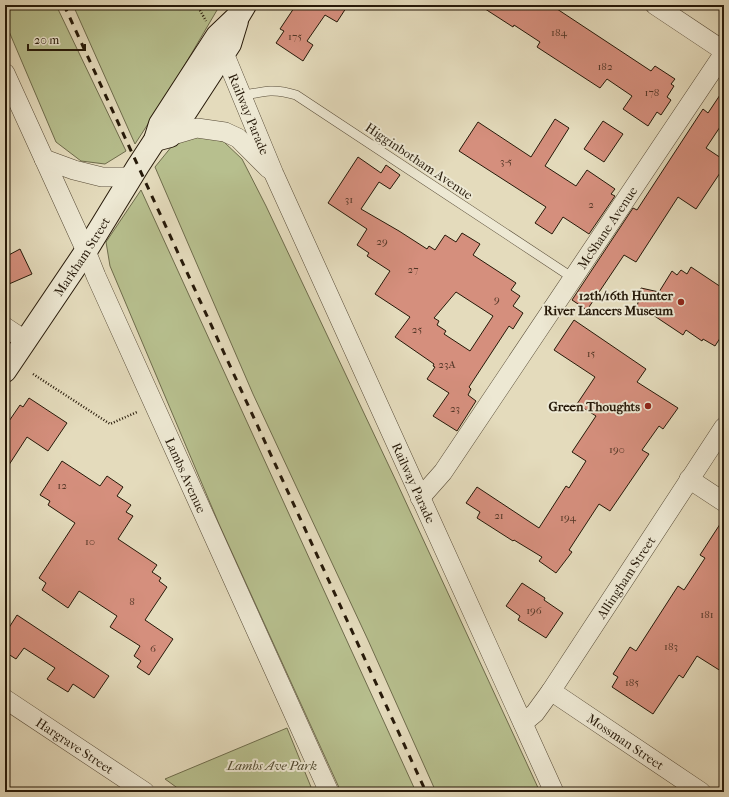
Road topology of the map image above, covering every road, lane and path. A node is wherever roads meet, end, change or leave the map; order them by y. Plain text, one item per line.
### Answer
1 (655, 5) edge
2 (242, 10) edge
3 (724, 52) edge
4 (224, 53) junction
5 (5, 73) edge
6 (242, 96) junction
7 (163, 138) junction
8 (44, 159) junction
9 (274, 174) junction
10 (131, 177) junction
11 (86, 251) junction
12 (573, 278) junction
13 (5, 327) edge
14 (26, 341) junction
15 (5, 371) edge
16 (33, 374) dead end
17 (143, 409) dead end
18 (724, 427) edge
19 (689, 479) junction
20 (420, 498) junction
21 (724, 502) edge
22 (551, 691) junction
23 (5, 699) edge
24 (523, 724) junction
25 (145, 792) edge
26 (329, 792) edge
27 (554, 792) edge
28 (701, 792) edge

1 - 3 street
2 - 4 street, Markham Street
2 - 7 street, Markham Street
3 - 12 street, McShane Avenue
4 - 6 street, Railway Parade
4 - 7 street, Markham Street
5 - 8 street, Lambs Avenue
6 - 9 street, Railway Parade
6 - 12 lane, Higginbotham Avenue
7 - 9 street, Railway Parade
7 - 10 street, Markham Street
8 - 10 street
8 - 11 street, Lambs Avenue
9 - 20 street, Railway Parade
10 - 11 street, Markham Street
11 - 14 street, Markham Street
11 - 26 street, Lambs Avenue
12 - 20 street, McShane Avenue
13 - 14 street
14 - 15 street, Markham Street
16 - 17 path
18 - 19 street, Allingham Street
19 - 21 street
19 - 22 street, Allingham Street
20 - 24 street, Railway Parade
22 - 24 street, Allingham Street
22 - 28 street, Mossman Street
23 - 25 street, Hargrave Street
24 - 27 street, Railway Parade

